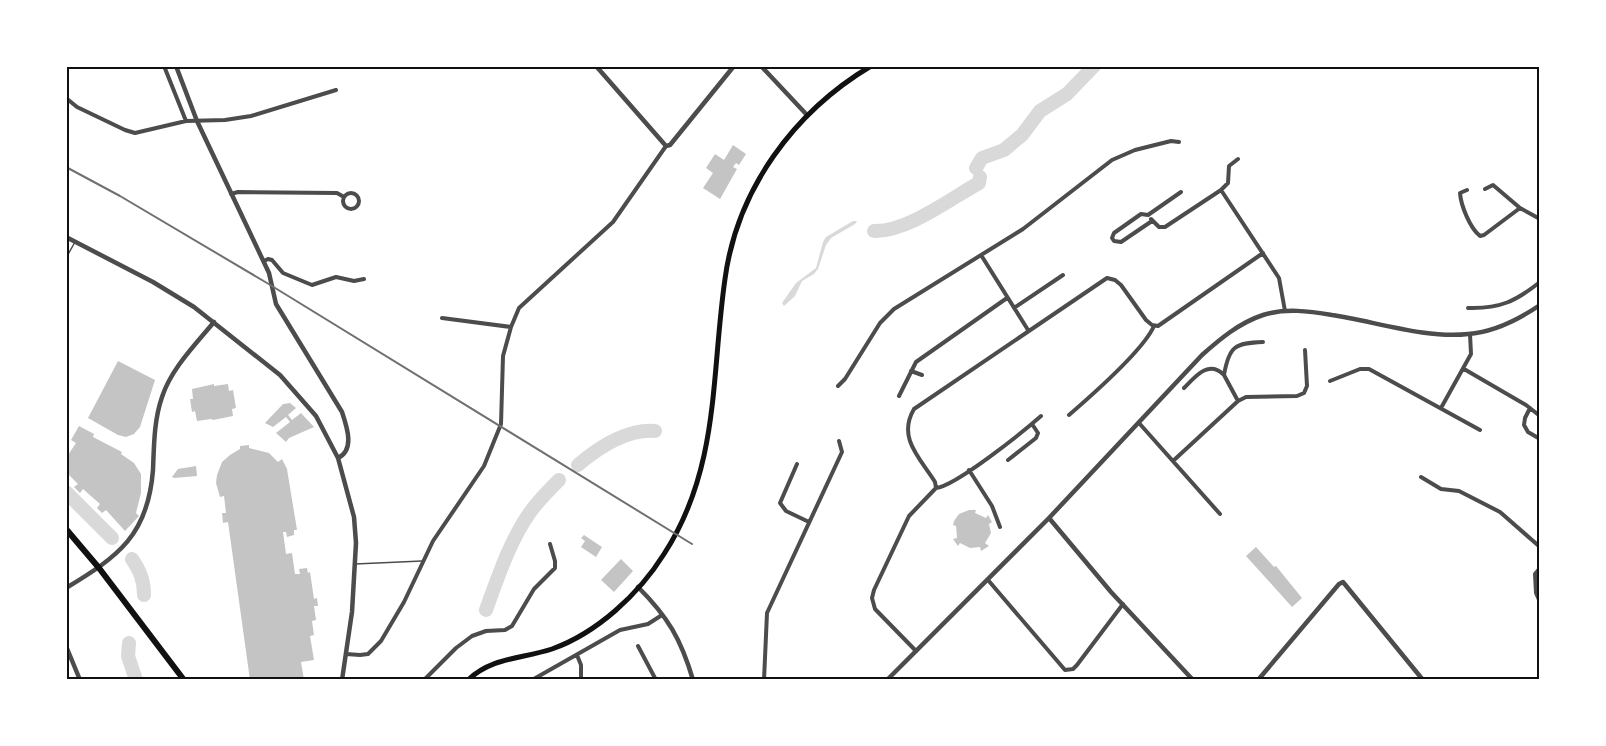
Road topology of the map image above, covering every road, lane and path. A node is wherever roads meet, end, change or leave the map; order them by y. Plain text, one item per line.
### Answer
1 (164, 66) edge
2 (176, 66) edge
3 (596, 66) edge
4 (734, 66) edge
5 (761, 66) edge
6 (871, 66) edge
7 (336, 90) dead end
8 (66, 98) edge
9 (807, 115) junction
10 (186, 121) junction
11 (197, 121) junction
12 (1179, 142) dead end
13 (666, 146) junction
14 (1238, 159) dead end
15 (1485, 189) dead end
16 (1221, 190) junction
17 (1467, 190) dead end
18 (1180, 192) dead end
19 (231, 194) junction
20 (344, 197) junction
21 (1520, 207) junction
22 (1148, 215) junction
23 (1540, 219) edge
24 (1152, 220) junction
25 (66, 237) edge
26 (75, 242) junction
27 (1263, 253) junction
28 (981, 255) junction
29 (66, 258) edge
30 (264, 261) junction
31 (1063, 275) dead end
32 (364, 279) dead end
33 (1540, 282) edge
34 (1007, 298) junction
35 (1540, 305) edge
36 (1014, 308) junction
37 (1468, 308) dead end
38 (1285, 311) junction
39 (442, 318) dead end
40 (214, 322) junction
41 (1154, 326) junction
42 (511, 327) junction
43 (1029, 330) junction
44 (1470, 334) junction
45 (1263, 342) dead end
46 (1305, 350) dead end
47 (1464, 369) junction
48 (911, 371) junction
49 (922, 375) dead end
50 (1224, 375) junction
51 (1330, 381) dead end
52 (838, 386) dead end
53 (1184, 388) dead end
54 (899, 396) dead end
55 (1238, 401) junction
56 (1441, 408) junction
57 (1530, 408) junction
58 (1069, 415) dead end
59 (1041, 416) dead end
60 (1540, 416) edge
61 (1139, 423) junction
62 (1032, 424) junction
63 (1480, 430) dead end
64 (1540, 439) edge
65 (839, 441) dead end
66 (338, 458) junction
67 (1008, 460) dead end
68 (1173, 461) junction
69 (797, 464) dead end
70 (969, 470) junction
71 (1421, 477) dead end
72 (936, 488) junction
73 (1220, 514) dead end
74 (1048, 518) junction
75 (809, 522) junction
76 (1000, 527) dead end
77 (66, 529) edge
78 (550, 544) dead end
79 (1540, 547) edge
80 (423, 562) junction
81 (355, 564) junction
82 (99, 568) junction
83 (1540, 568) edge
84 (988, 580) junction
85 (638, 587) junction
86 (66, 588) edge
87 (1540, 602) edge
88 (1123, 604) junction
89 (662, 615) junction
90 (66, 646) edge
91 (638, 646) dead end
92 (916, 651) junction
93 (346, 654) junction
94 (577, 655) junction
95 (80, 680) edge
96 (184, 680) edge
97 (342, 680) edge
98 (424, 680) edge
99 (468, 680) edge
100 (532, 680) edge
101 (582, 680) edge
102 (657, 680) edge
103 (693, 680) edge
104 (764, 680) edge
105 (886, 680) edge
106 (1193, 680) edge
107 (1258, 680) edge
108 (1423, 680) edge

1 - 10 street
2 - 11 street
3 - 13 street
4 - 13 street
5 - 9 street
6 - 9 main road
7 - 11 street
8 - 10 street
9 - 85 main road
10 - 11 street
11 - 19 street
12 - 28 street
13 - 42 street
14 - 16 street
15 - 21 street
16 - 24 street
16 - 27 street
17 - 21 street
18 - 22 street
19 - 20 street
19 - 30 street
20 - 20 street
21 - 23 street
22 - 24 street
22 - 24 street
25 - 26 street
26 - 29 lane
26 - 40 street
27 - 38 street
27 - 41 street
28 - 34 street
28 - 52 street
30 - 32 street
30 - 66 street
31 - 36 street
33 - 37 street
34 - 36 street
34 - 48 street
35 - 44 street
36 - 43 street
38 - 44 street
38 - 61 street
39 - 42 street
40 - 66 street
40 - 82 street
41 - 43 street
41 - 58 street
42 - 80 street
43 - 72 street
44 - 47 street
45 - 50 street
46 - 55 street
47 - 56 street
47 - 57 street
48 - 49 street
48 - 54 street
50 - 53 street
50 - 55 street
51 - 56 street
55 - 68 street
56 - 63 street
57 - 60 street
57 - 64 street
59 - 62 street
61 - 68 street
61 - 74 street
62 - 67 street
62 - 70 street
65 - 75 street
66 - 81 street
68 - 73 street
69 - 75 street
70 - 72 street
70 - 76 street
71 - 79 street
72 - 92 street
74 - 84 street
74 - 88 street
75 - 104 street
77 - 82 highway
78 - 98 street
80 - 81 lane
80 - 93 street
81 - 93 street
82 - 86 street
82 - 96 highway
83 - 87 street
84 - 88 street
84 - 92 street
85 - 89 street
85 - 99 main road
88 - 106 street
89 - 94 street
89 - 103 street
90 - 95 street
91 - 102 street
92 - 105 street
93 - 97 street
94 - 100 street
94 - 101 street
107 - 108 street

